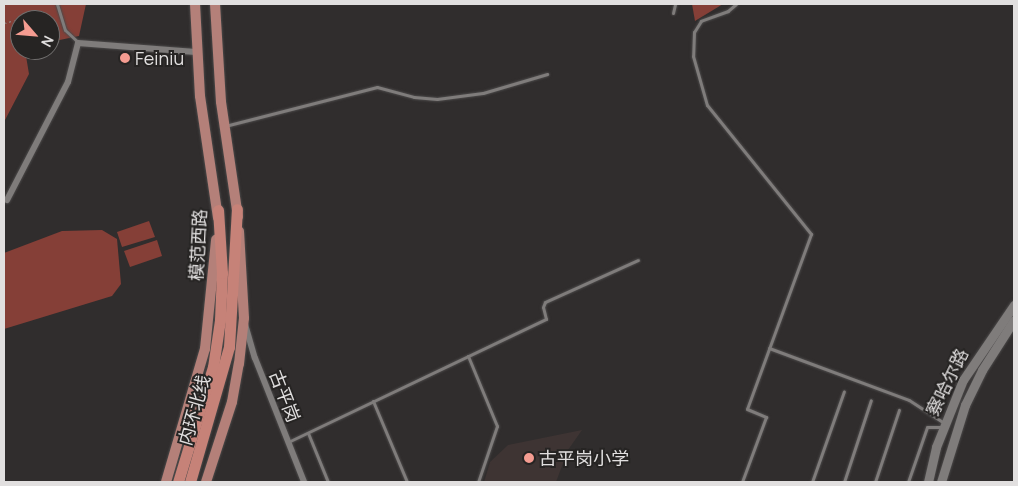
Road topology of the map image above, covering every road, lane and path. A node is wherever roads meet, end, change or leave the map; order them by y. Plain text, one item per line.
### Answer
1 (57, 4) edge
2 (195, 4) edge
3 (215, 4) edge
4 (675, 4) edge
5 (736, 4) edge
6 (673, 13) dead end
7 (78, 43) junction
8 (196, 52) junction
9 (547, 74) dead end
10 (224, 126) junction
11 (6, 200) dead end
12 (237, 209) junction
13 (218, 210) junction
14 (638, 260) dead end
15 (1014, 305) edge
16 (1004, 316) junction
17 (244, 318) junction
18 (1014, 321) edge
19 (769, 348) junction
20 (468, 356) junction
21 (844, 391) dead end
22 (871, 400) dead end
23 (373, 402) junction
24 (898, 410) dead end
25 (944, 425) junction
26 (308, 433) junction
27 (288, 442) junction
28 (812, 481) edge
29 (166, 482) edge
30 (178, 482) edge
31 (190, 482) edge
32 (206, 482) edge
33 (304, 482) edge
34 (328, 482) edge
35 (407, 482) edge
36 (478, 482) edge
37 (742, 482) edge
38 (818, 482) edge
39 (844, 482) edge
40 (875, 482) edge
41 (908, 482) edge
42 (928, 482) edge
43 (941, 482) edge

1 - 7 lane
2 - 8 main road, 模范西路
3 - 10 main road, 模范西路
4 - 6 lane
5 - 19 lane
7 - 8 street
7 - 11 street
8 - 13 main road, 模范西路
9 - 10 lane
10 - 12 main road, 模范西路
12 - 17 main road, 模范西路
12 - 31 highway, 内环北线
13 - 29 main road, 模范西路
13 - 30 highway, 内环北线
14 - 20 lane
15 - 16 main road, 察哈尔路
16 - 18 street
16 - 25 main road, 察哈尔路
17 - 27 street, 古平岗
17 - 32 main road, 模范西路
18 - 43 main road, 察哈尔路
19 - 25 lane
19 - 37 lane
20 - 23 lane
20 - 36 lane
21 - 28 lane
22 - 39 lane
23 - 26 lane
23 - 35 lane
24 - 40 lane
25 - 41 lane
25 - 42 main road, 察哈尔路
26 - 27 lane
26 - 34 lane
27 - 33 street, 古平岗
28 - 38 lane

